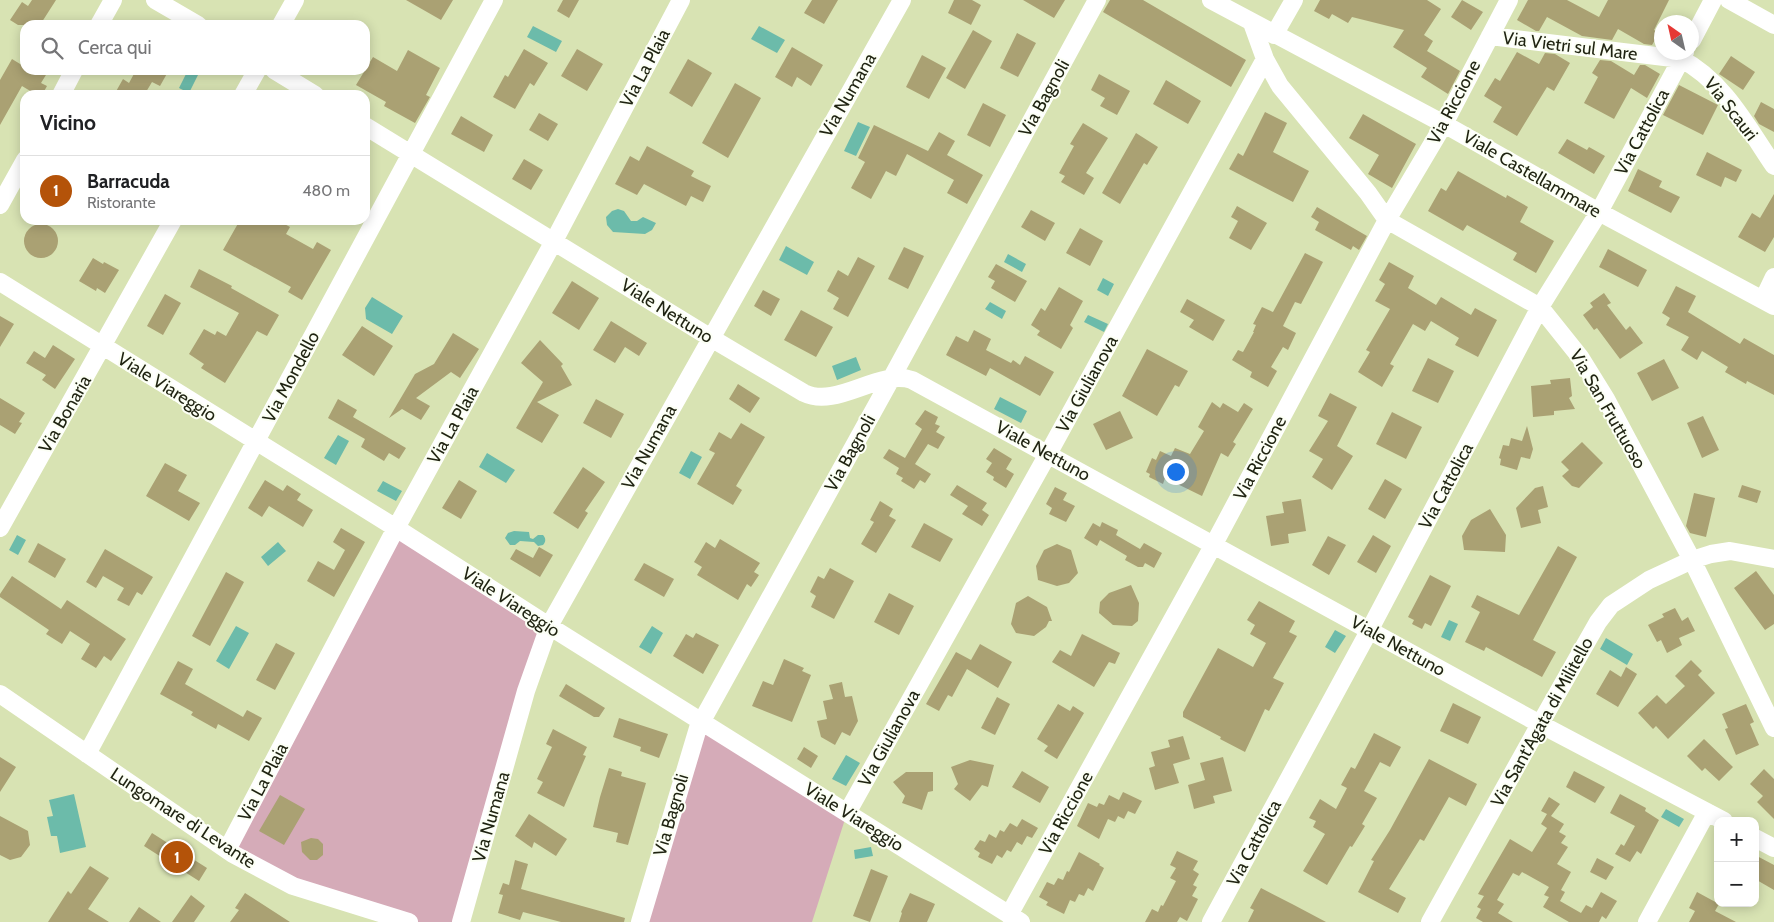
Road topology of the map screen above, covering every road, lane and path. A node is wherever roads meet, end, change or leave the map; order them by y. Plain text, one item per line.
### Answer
1 (112, 0) edge
2 (155, 0) edge
3 (295, 0) edge
4 (494, 0) edge
5 (681, 0) edge
6 (902, 0) edge
7 (1097, 0) edge
8 (1210, 0) edge
9 (1294, 0) edge
10 (1510, 0) edge
11 (1713, 0) edge
12 (1729, 0) edge
13 (102, 20) edge
14 (189, 20) edge
15 (285, 20) edge
16 (1252, 23) junction
17 (1774, 25) edge
18 (1699, 27) edge
19 (1274, 35) junction
20 (1490, 36) junction
21 (1654, 53) edge
22 (1266, 59) junction
23 (1681, 60) edge
24 (1688, 60) edge
25 (71, 75) edge
26 (254, 75) edge
27 (282, 75) edge
28 (63, 90) edge
29 (246, 90) edge
30 (307, 90) edge
31 (1444, 124) junction
32 (370, 129) edge
33 (411, 154) junction
34 (1774, 166) edge
35 (20, 169) edge
36 (0, 205) edge
37 (1599, 212) junction
38 (1387, 220) junction
39 (171, 225) edge
40 (554, 241) junction
41 (1774, 277) edge
42 (0, 282) edge
43 (1768, 303) edge
44 (1540, 307) junction
45 (711, 338) junction
46 (103, 347) junction
47 (891, 379) junction
48 (256, 442) junction
49 (1048, 454) junction
50 (0, 528) edge
51 (396, 528) junction
52 (1214, 544) junction
53 (1774, 559) edge
54 (1692, 560) junction
55 (549, 626) junction
56 (1369, 631) junction
57 (0, 694) edge
58 (701, 721) junction
59 (1540, 724) junction
60 (1774, 728) edge
61 (87, 754) junction
62 (1707, 812) junction
63 (847, 813) junction
64 (1716, 817) edge
65 (1759, 840) edge
66 (1774, 848) edge
67 (227, 850) junction
68 (1015, 918) edge
69 (409, 922) edge
70 (461, 922) edge
71 (640, 922) edge
72 (1211, 922) edge
73 (1430, 922) edge
74 (1647, 922) edge

1 - 13 street
2 - 14 street
3 - 15 street
4 - 33 street, Via Mondello
5 - 40 street, Via La Plaia
6 - 45 street, Via Numana
7 - 47 street, Via Bagnoli
8 - 16 street, Viale Castellammare
9 - 19 street
10 - 20 street, Via Riccione
11 - 18 street
12 - 17 street
16 - 19 street, Viale Castellammare
16 - 22 street, Via San Fruttuoso
19 - 31 street, Viale Castellammare
20 - 21 street, Via Vietri sul Mare
20 - 31 street, Via Riccione
22 - 38 street, Via San Fruttuoso
22 - 49 street, Via Giulianova
23 - 37 street, Via Cattolica
24 - 34 street, Via Scauri
25 - 28 street
26 - 29 street
27 - 30 street
31 - 37 street, Viale Castellammare
31 - 38 street, Via Riccione
32 - 33 street, Viale Nettuno
33 - 40 street, Viale Nettuno
33 - 48 street, Via Mondello
35 - 36 street
37 - 43 street, Viale Castellammare
37 - 44 street, Via Cattolica
38 - 44 street, Via San Fruttuoso
38 - 52 street, Via Riccione
39 - 46 street, Via Bonaria
40 - 45 street, Viale Nettuno
40 - 51 street, Via La Plaia
41 - 43 street
42 - 46 street, Viale Viareggio
44 - 54 street, Via San Fruttuoso
44 - 56 street, Via Cattolica
45 - 47 street, Viale Nettuno
45 - 55 street, Via Numana
46 - 48 street, Viale Viareggio
46 - 50 street, Via Bonaria
47 - 49 street, Viale Nettuno
47 - 58 street, Via Bagnoli
48 - 51 street, Viale Viareggio
48 - 61 street, Via Mondello
49 - 52 street, Viale Nettuno
49 - 63 street, Via Giulianova
51 - 55 street, Viale Viareggio
51 - 67 street, Via La Plaia
52 - 56 street, Viale Nettuno
52 - 68 street, Via Riccione
53 - 54 street, Via Sant'Agata di Militello
54 - 59 street, Via Sant'Agata di Militello
54 - 60 street, Via San Fruttuoso
55 - 58 street, Viale Viareggio
55 - 70 street, Via Numana
56 - 59 street, Viale Nettuno
56 - 72 street, Via Cattolica
57 - 61 street, Lungomare di Levante
58 - 63 street, Viale Viareggio
58 - 71 street, Via Bagnoli
59 - 62 street, Viale Nettuno
59 - 73 street, Via Sant'Agata di Militello
61 - 67 street, Lungomare di Levante
62 - 64 street, Viale Nettuno
62 - 74 street
63 - 68 street, Viale Viareggio
65 - 66 street
67 - 69 street, Lungomare di Levante

